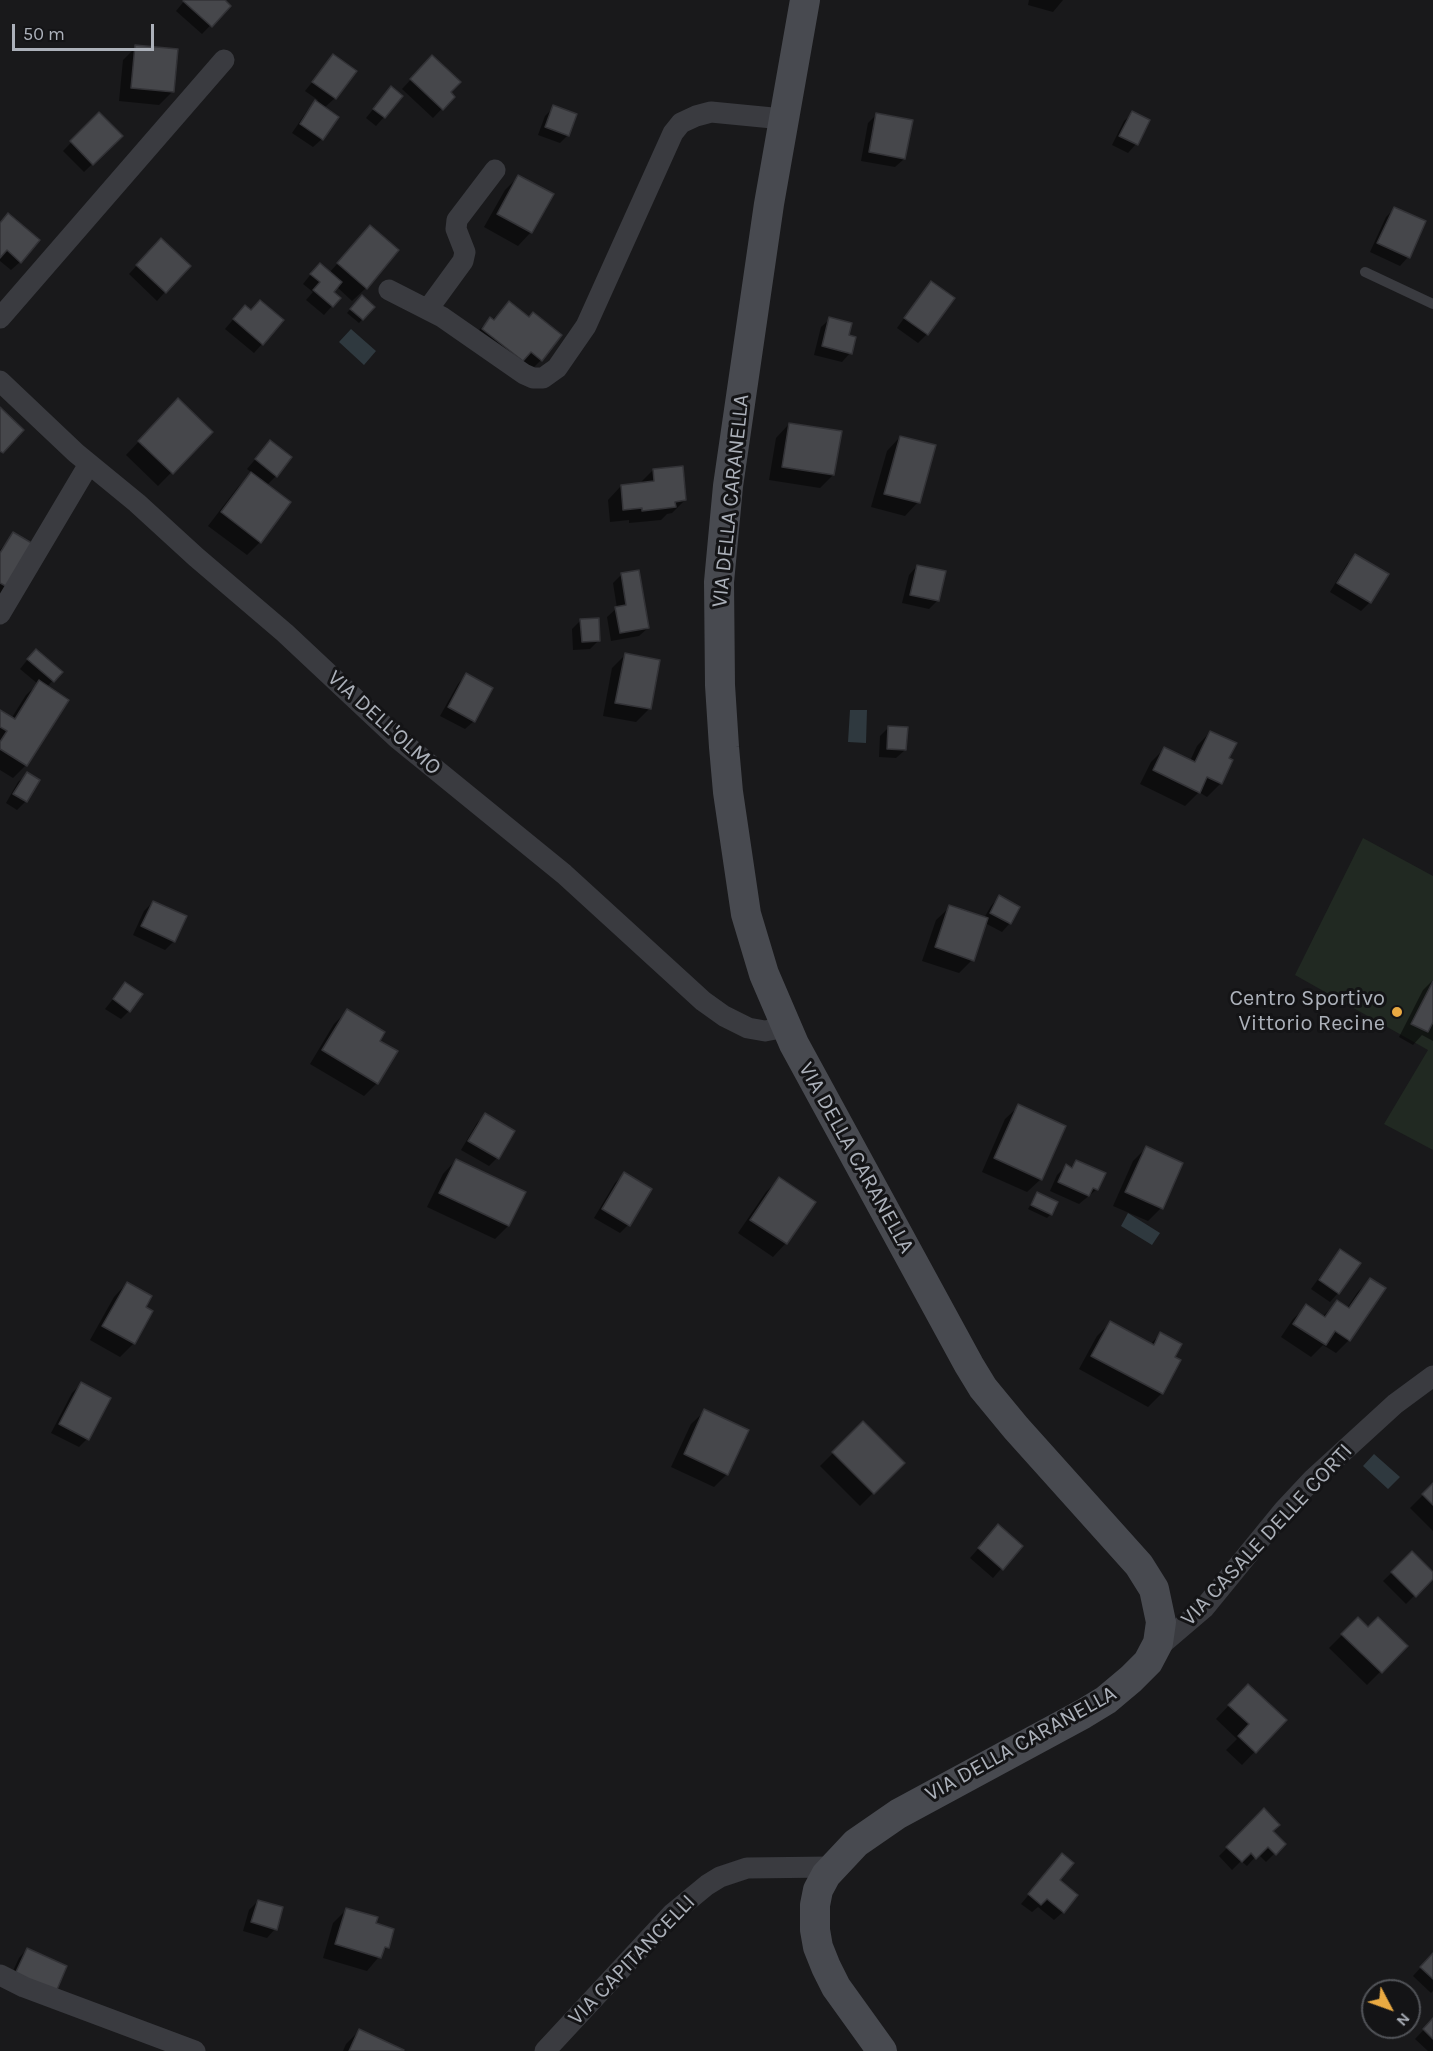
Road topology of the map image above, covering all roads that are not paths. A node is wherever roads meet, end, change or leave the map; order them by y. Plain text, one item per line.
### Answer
1 (805, 0) edge
2 (224, 60) dead end
3 (783, 119) junction
4 (495, 170) dead end
5 (1365, 272) dead end
6 (389, 290) dead end
7 (1433, 304) edge
8 (428, 309) junction
9 (0, 318) edge
10 (0, 381) edge
11 (89, 464) junction
12 (0, 614) edge
13 (786, 1027) junction
14 (1433, 1376) edge
15 (1156, 1649) junction
16 (831, 1867) junction
17 (0, 1975) edge
18 (195, 2051) edge
19 (545, 2051) edge
20 (882, 2051) edge

1 - 3 main road, VIA DELLA CARANELLA
2 - 9 street
3 - 8 street
3 - 13 main road, VIA DELLA CARANELLA
4 - 8 street
5 - 7 lane
6 - 8 street
10 - 11 street, VIA DELL'OLMO
11 - 12 street
11 - 13 street, VIA DELL'OLMO
13 - 15 main road, VIA DELLA CARANELLA
14 - 15 street, VIA CASALE DELLE CORTI
15 - 16 main road, VIA DELLA CARANELLA
16 - 19 street, VIA CAPITANCELLI
16 - 20 main road, VIA DELLA CARANELLA
17 - 18 street

